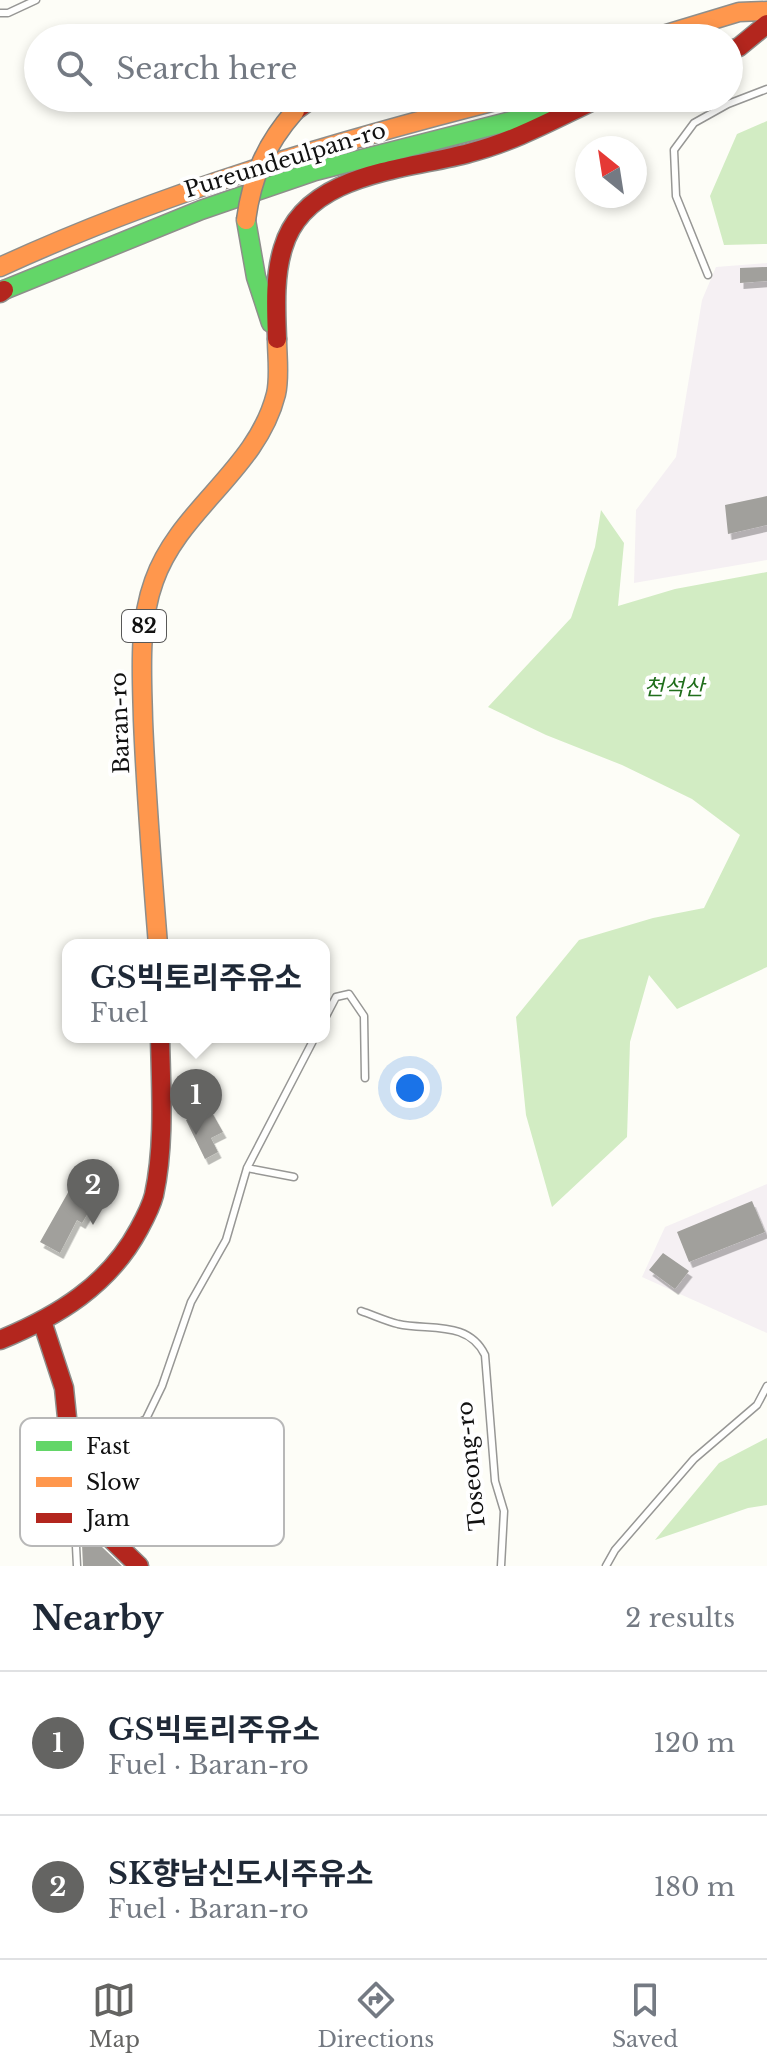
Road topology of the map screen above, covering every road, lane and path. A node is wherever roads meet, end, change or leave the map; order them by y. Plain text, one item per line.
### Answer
1 (36, 0) edge
2 (767, 11) edge
3 (739, 12) junction
4 (0, 13) edge
5 (699, 24) edge
6 (715, 24) edge
7 (767, 24) edge
8 (743, 42) edge
9 (767, 89) edge
10 (743, 98) edge
11 (294, 112) edge
12 (451, 112) edge
13 (546, 112) edge
14 (571, 112) edge
15 (714, 112) edge
16 (0, 267) edge
17 (708, 275) dead end
18 (1, 291) edge
19 (278, 347) junction
20 (158, 939) edge
21 (330, 1008) edge
22 (160, 1043) edge
23 (312, 1043) edge
24 (365, 1078) dead end
25 (247, 1168) junction
26 (294, 1177) dead end
27 (361, 1311) dead end
28 (43, 1324) junction
29 (0, 1340) edge
30 (767, 1386) edge
31 (767, 1397) edge
32 (757, 1405) junction
33 (67, 1418) edge
34 (146, 1418) edge
35 (76, 1546) edge
36 (118, 1546) edge
37 (77, 1566) edge
38 (139, 1566) edge
39 (501, 1566) edge
40 (606, 1566) edge

1 - 4 lane
2 - 3 main road
3 - 5 main road
3 - 6 main road
7 - 8 main road
9 - 10 lane
11 - 19 main road, 82, bridge
12 - 16 main road, Pureundeulpan-ro
13 - 18 main road, Pureundeulpan-ro
14 - 19 main road, 82
15 - 17 lane
19 - 20 main road, Baran-ro / 82
21 - 24 lane
22 - 28 main road
23 - 25 lane
25 - 26 lane
25 - 34 lane
27 - 39 lane, Toseong-ro
28 - 29 main road
28 - 33 main road
30 - 32 lane
31 - 32 lane
32 - 40 lane
35 - 37 lane
36 - 38 main road

